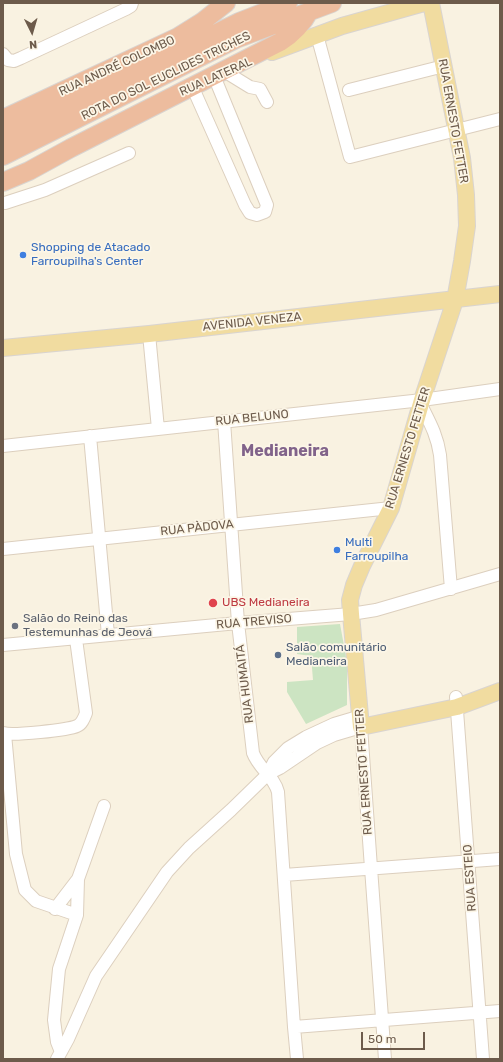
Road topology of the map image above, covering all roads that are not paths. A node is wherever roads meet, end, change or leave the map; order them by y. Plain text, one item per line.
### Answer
1 (132, 3) edge
2 (226, 3) edge
3 (288, 3) edge
4 (332, 3) edge
5 (424, 3) edge
6 (430, 3) edge
7 (311, 7) edge
8 (317, 35) junction
9 (3, 54) edge
10 (444, 66) junction
11 (219, 74) junction
12 (157, 79) junction
13 (192, 86) junction
14 (349, 90) dead end
15 (54, 96) junction
16 (267, 102) dead end
17 (3, 119) edge
18 (500, 119) edge
19 (113, 127) junction
20 (3, 129) edge
21 (457, 129) junction
22 (3, 138) edge
23 (129, 153) dead end
24 (3, 156) edge
25 (10, 179) edge
26 (6, 203) dead end
27 (500, 287) edge
28 (500, 294) edge
29 (456, 296) junction
30 (98, 333) junction
31 (149, 334) junction
32 (3, 338) edge
33 (47, 338) junction
34 (3, 348) edge
35 (500, 389) edge
36 (422, 403) junction
37 (224, 421) junction
38 (158, 429) junction
39 (90, 436) junction
40 (3, 446) edge
41 (391, 508) junction
42 (231, 524) junction
43 (100, 538) junction
44 (3, 549) edge
45 (500, 574) edge
46 (451, 589) junction
47 (351, 614) junction
48 (238, 623) junction
49 (108, 635) junction
50 (76, 639) junction
51 (3, 645) edge
52 (500, 680) edge
53 (500, 691) edge
54 (457, 702) junction
55 (361, 722) junction
56 (4, 734) edge
57 (268, 774) junction
58 (104, 806) dead end
59 (500, 859) edge
60 (469, 861) junction
61 (370, 868) junction
62 (284, 875) junction
63 (78, 879) junction
64 (55, 909) junction
65 (76, 916) junction
66 (500, 1012) edge
67 (480, 1013) junction
68 (382, 1020) junction
69 (294, 1027) junction
70 (59, 1056) edge
71 (297, 1059) edge
72 (385, 1059) edge
73 (483, 1059) edge

1 - 9 street
2 - 15 highway, RUA ANDRÉ COLOMBO
3 - 22 highway, ROTA DO SOL EUCLIDES TRICHES
4 - 7 highway, ROTA DO SOL EUCLIDES TRICHES
5 - 8 main road, RUA LATERAL
6 - 10 main road, RUA ERNESTO FETTER
7 - 11 highway
7 - 12 highway, ROTA DO SOL EUCLIDES TRICHES
8 - 11 main road, RUA LATERAL
8 - 21 street
10 - 14 street
10 - 21 main road, RUA ERNESTO FETTER
11 - 13 highway, RUA LATERAL
11 - 13 street
11 - 16 street
12 - 19 highway
12 - 24 highway, ROTA DO SOL EUCLIDES TRICHES
13 - 19 highway, RUA LATERAL
15 - 17 highway, RUA ANDRÉ COLOMBO
15 - 20 highway
18 - 21 street
19 - 25 highway, RUA LATERAL
21 - 29 main road, RUA ERNESTO FETTER
23 - 26 street
27 - 29 main road, AVENIDA VENEZA
28 - 29 main road, AVENIDA VENEZA
29 - 30 main road, AVENIDA VENEZA
29 - 31 main road, AVENIDA VENEZA
29 - 36 main road, RUA ERNESTO FETTER
30 - 31 main road, AVENIDA VENEZA
30 - 33 main road, AVENIDA VENEZA
31 - 38 street
32 - 33 main road, AVENIDA VENEZA
33 - 34 main road, AVENIDA VENEZA
35 - 36 street, RUA BELUNO
36 - 37 street, RUA BELUNO
36 - 41 main road, RUA ERNESTO FETTER
36 - 46 street
37 - 38 street, RUA BELUNO
37 - 42 street, RUA HUMAITÁ
38 - 39 street, RUA BELUNO
39 - 40 street, RUA BELUNO
39 - 43 street
41 - 42 street, RUA PÀDOVA
41 - 47 main road, RUA ERNESTO FETTER
42 - 43 street, RUA PÀDOVA
42 - 48 street, RUA HUMAITÁ
43 - 44 street, RUA PÀDOVA
43 - 49 street
45 - 46 street, RUA TREVISO
46 - 47 street, RUA TREVISO
47 - 48 street, RUA TREVISO
47 - 55 main road, RUA ERNESTO FETTER
48 - 49 street, RUA TREVISO
48 - 57 street, RUA HUMAITÁ
49 - 50 street, RUA TREVISO
50 - 51 street, RUA TREVISO
50 - 56 street
52 - 54 main road
53 - 54 main road
54 - 55 main road
54 - 60 street, RUA ESTEIO
55 - 57 street
55 - 61 street, RUA ERNESTO FETTER
56 - 64 street
57 - 62 street, RUA HUMAITÁ
57 - 70 street
58 - 63 street
59 - 60 street
60 - 61 street
60 - 67 street, RUA ESTEIO
61 - 62 street
61 - 68 street, RUA ERNESTO FETTER
62 - 69 street, RUA HUMAITÁ
63 - 64 street
63 - 65 street
64 - 65 street
65 - 70 street
66 - 67 street
67 - 68 street
67 - 73 street, RUA ESTEIO
68 - 69 street
68 - 72 street, RUA ERNESTO FETTER
69 - 71 street, RUA HUMAITÁ

